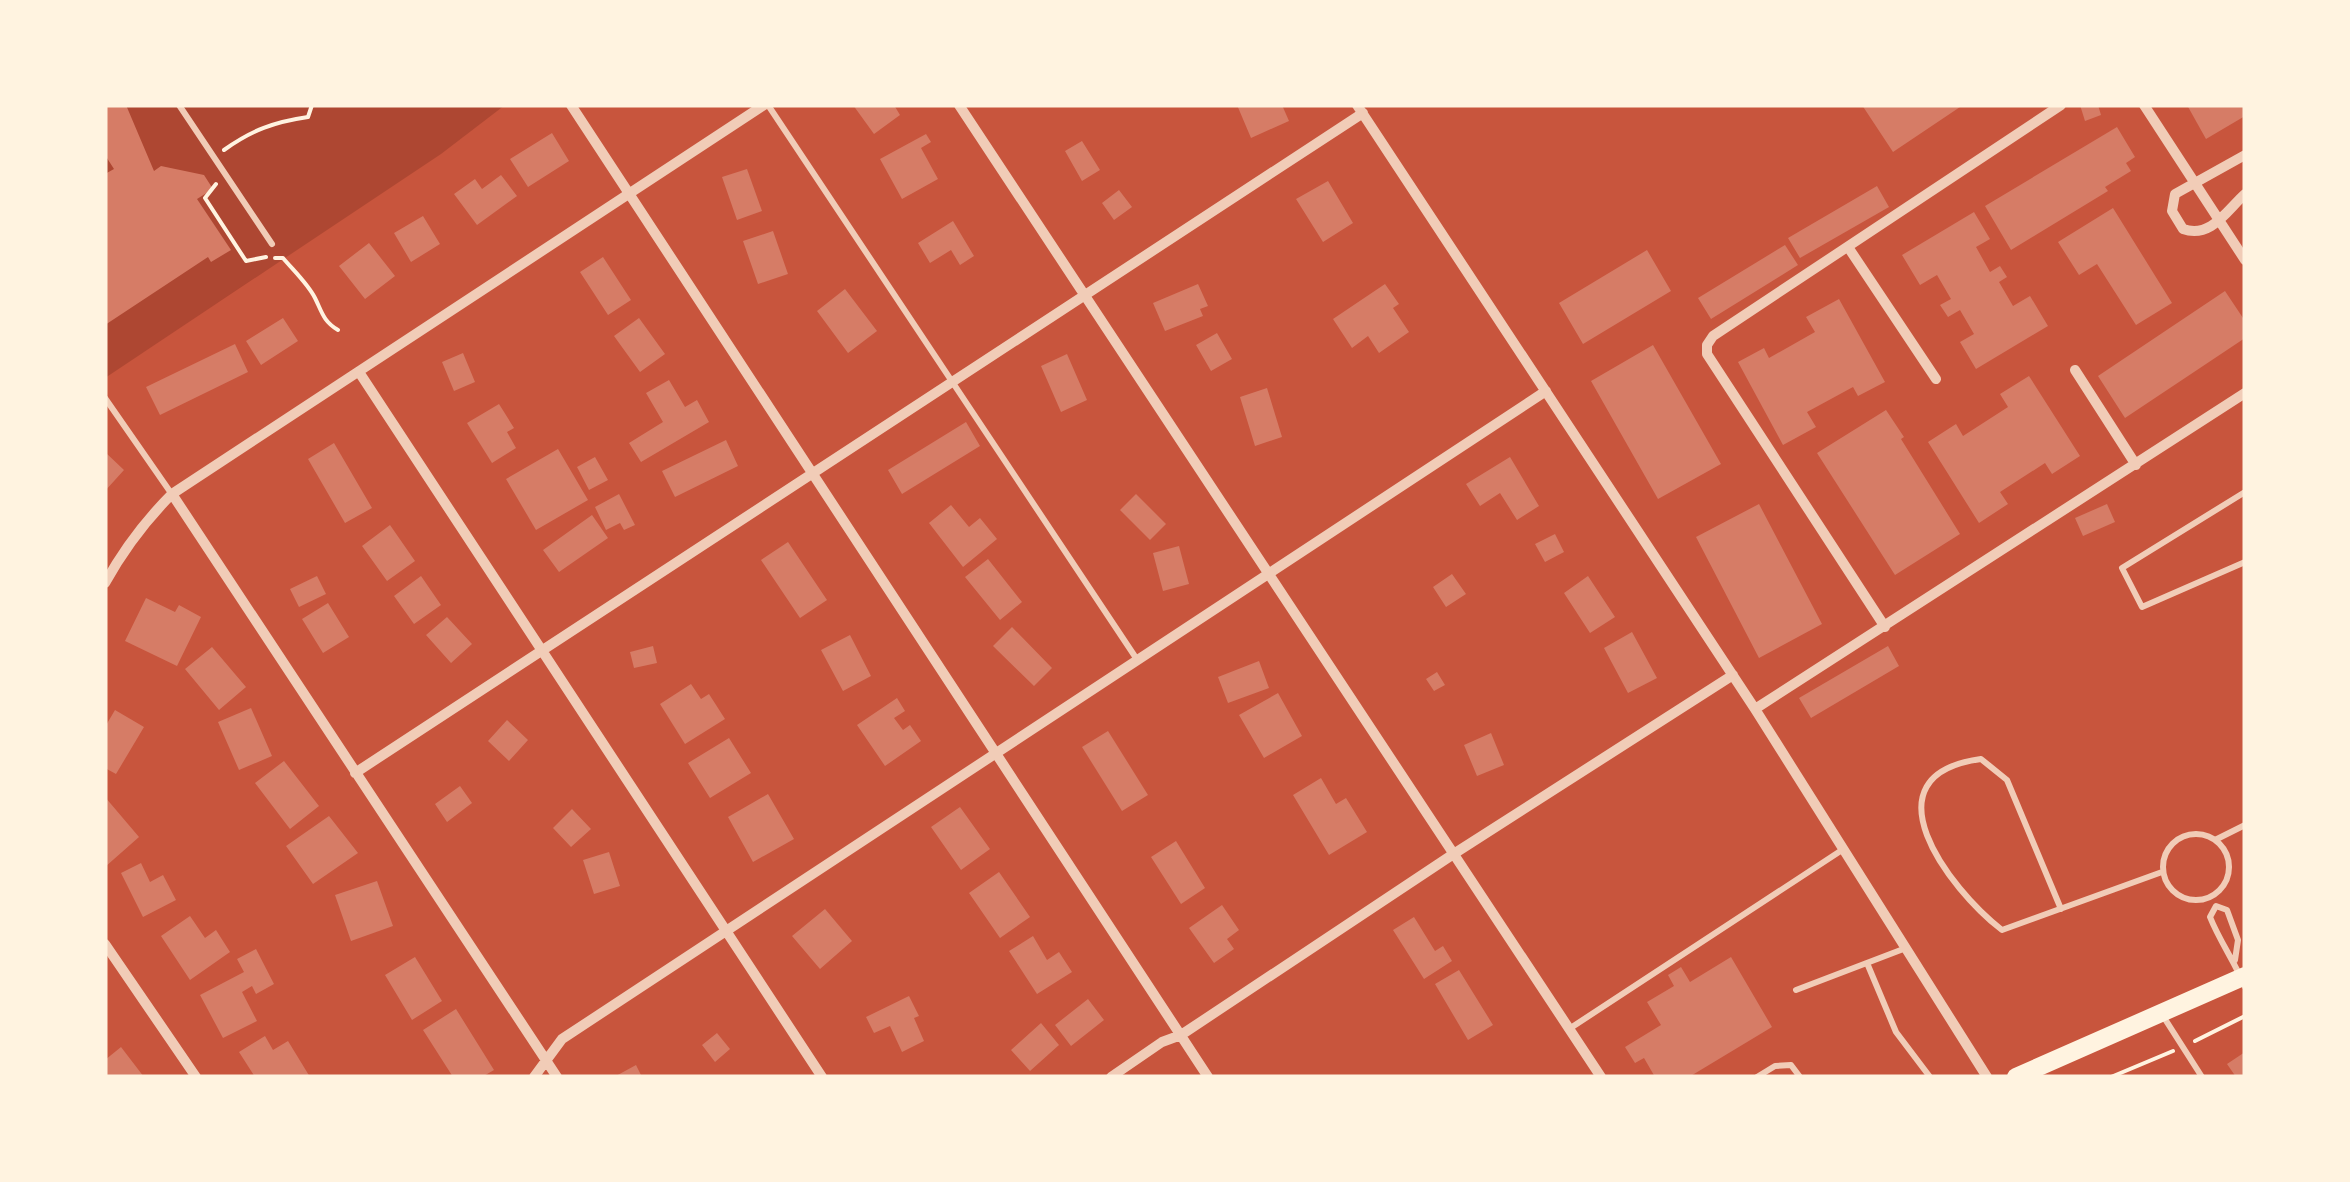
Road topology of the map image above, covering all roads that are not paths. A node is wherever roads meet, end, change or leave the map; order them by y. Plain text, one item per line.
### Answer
1 (178, 105) edge
2 (572, 105) edge
3 (766, 105) edge
4 (959, 105) edge
5 (2062, 105) edge
6 (2144, 105) edge
7 (1360, 109) edge
8 (2245, 155) edge
9 (2194, 181) junction
10 (630, 194) junction
11 (2245, 194) edge
12 (2220, 221) junction
13 (272, 244) dead end
14 (1848, 247) junction
15 (2245, 260) edge
16 (1087, 296) junction
17 (2075, 370) dead end
18 (359, 372) junction
19 (1936, 379) dead end
20 (954, 382) junction
21 (1546, 391) junction
22 (2245, 393) edge
23 (105, 398) edge
24 (2136, 465) junction
25 (812, 474) junction
26 (2245, 492) edge
27 (172, 494) junction
28 (2245, 562) edge
29 (1271, 575) junction
30 (105, 584) edge
31 (1884, 627) junction
32 (541, 651) junction
33 (1138, 661) junction
34 (1732, 675) junction
35 (1755, 709) junction
36 (996, 753) junction
37 (355, 773) junction
38 (2245, 824) edge
39 (2215, 840) junction
40 (1844, 849) junction
41 (1452, 855) junction
42 (2162, 872) junction
43 (2212, 897) junction
44 (2216, 906) junction
45 (2062, 909) junction
46 (727, 930) junction
47 (105, 944) edge
48 (1906, 948) junction
49 (1867, 963) junction
50 (2242, 975) edge
51 (1796, 990) dead end
52 (2162, 1015) junction
53 (1568, 1029) junction
54 (1181, 1036) junction
55 (545, 1060) junction
56 (2024, 1075) edge
57 (196, 1077) edge
58 (534, 1077) edge
59 (557, 1077) edge
60 (822, 1077) edge
61 (1110, 1077) edge
62 (1208, 1077) edge
63 (1600, 1077) edge
64 (1757, 1077) edge
65 (1800, 1077) edge
66 (1930, 1077) edge
67 (1987, 1077) edge
68 (2202, 1077) edge

1 - 13 lane
2 - 10 street
3 - 10 street
3 - 20 lane
4 - 16 street
5 - 14 street
6 - 9 street
7 - 16 street
7 - 21 street
8 - 9 street
9 - 12 street
9 - 12 street
10 - 18 street
10 - 25 street
11 - 12 street
12 - 15 street
14 - 19 street
14 - 31 street
16 - 20 street
16 - 29 street
17 - 24 street
18 - 27 street
18 - 32 street
20 - 25 street
20 - 33 lane
21 - 29 street
21 - 34 street
22 - 24 street
23 - 27 lane
24 - 31 street
25 - 32 street
25 - 36 street
26 - 28 lane
27 - 30 street
27 - 37 street
29 - 33 street
29 - 41 street
31 - 35 street
32 - 37 street
32 - 46 street
33 - 36 street
34 - 35 street
34 - 41 street
35 - 40 street
36 - 46 street
36 - 54 street
37 - 55 street
38 - 39 lane
39 - 42 lane
39 - 43 lane
40 - 48 street
40 - 53 lane
41 - 53 street
41 - 54 street
42 - 43 lane
42 - 45 lane
43 - 44 lane
44 - 50 lane
44 - 50 lane
45 - 45 lane
46 - 55 street
46 - 60 street
47 - 57 street
48 - 49 lane
48 - 67 street
49 - 51 lane
49 - 66 lane
50 - 52 main road
52 - 56 main road
52 - 68 lane
53 - 63 street
54 - 61 street
54 - 62 street
55 - 58 street
55 - 59 street
64 - 65 lane

